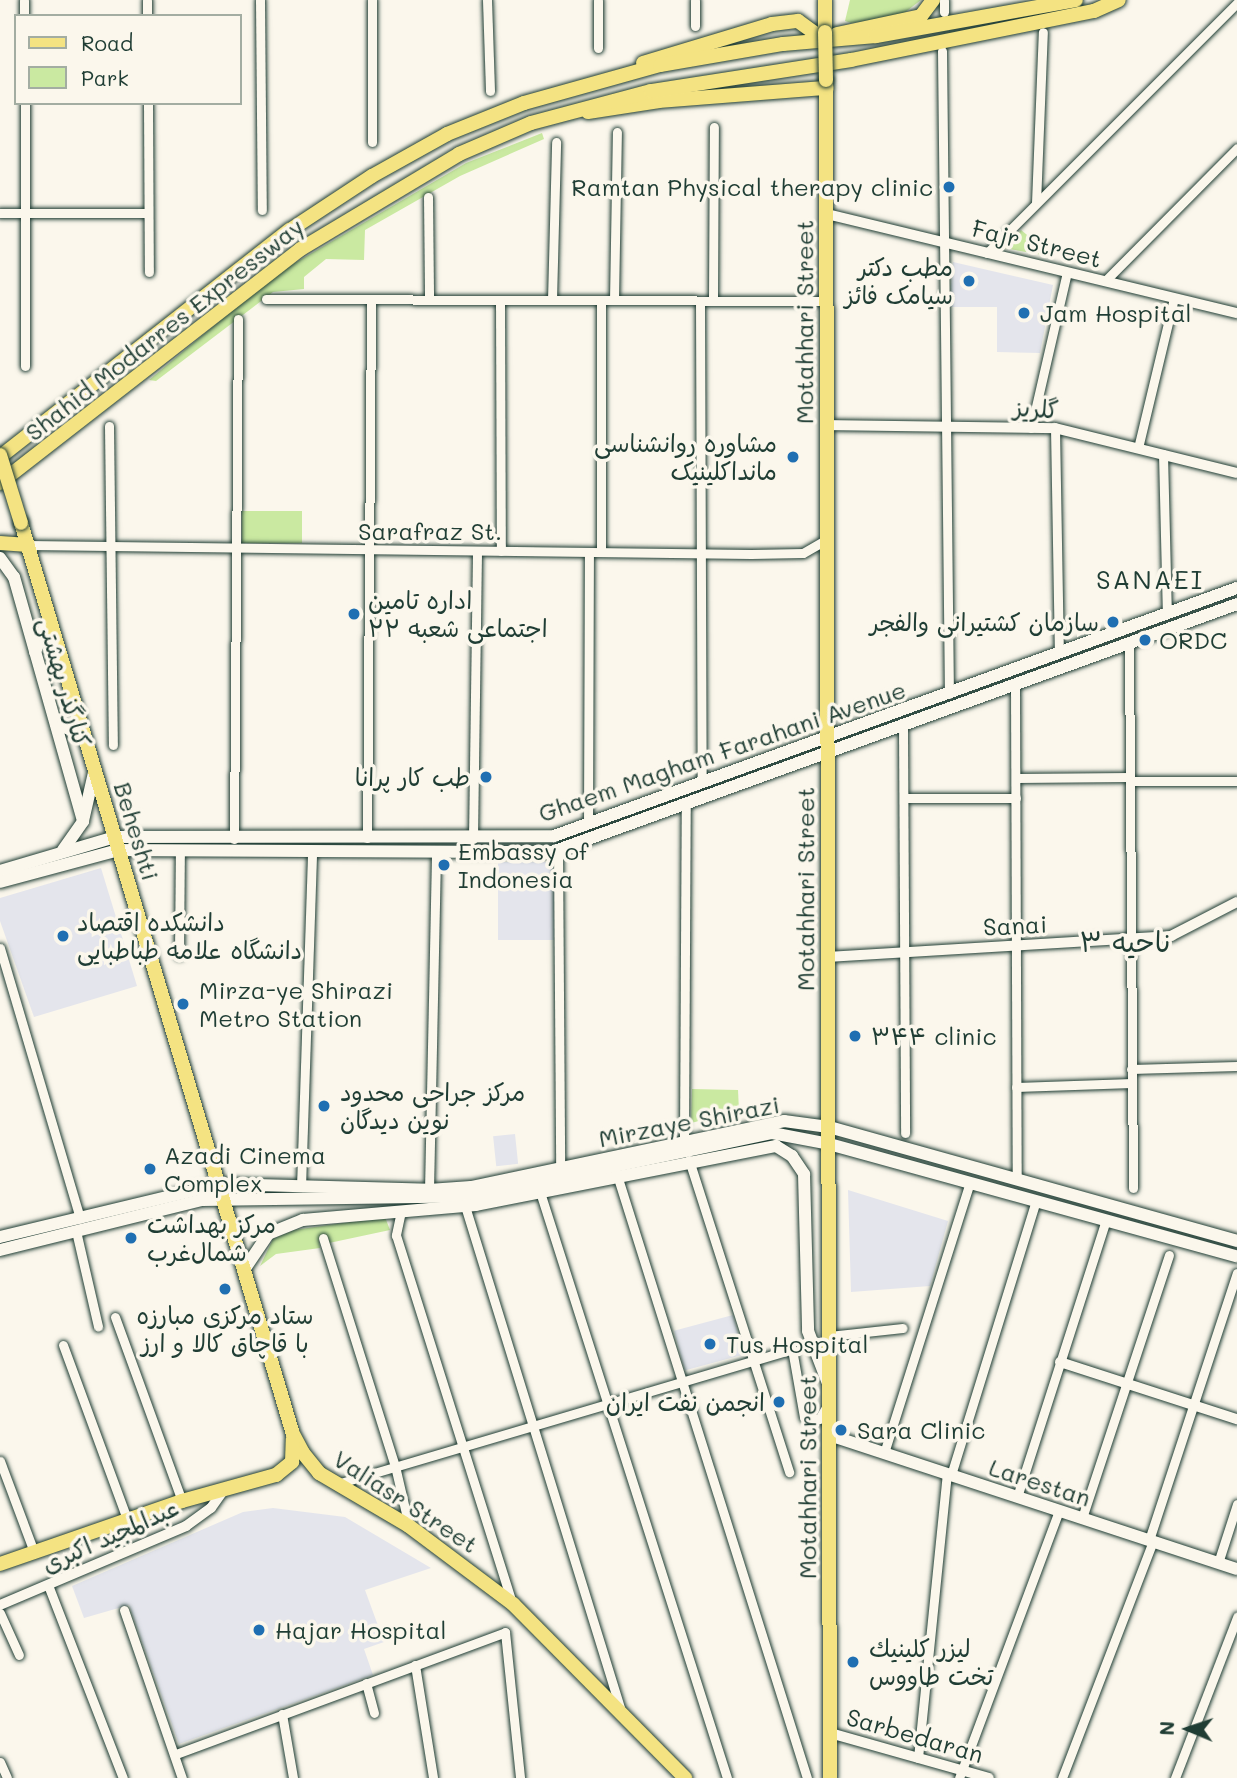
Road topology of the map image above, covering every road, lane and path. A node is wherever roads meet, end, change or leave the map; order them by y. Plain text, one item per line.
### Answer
1 (260, 0) edge
2 (372, 0) edge
3 (487, 0) edge
4 (598, 0) edge
5 (695, 0) edge
6 (933, 0) edge
7 (944, 0) edge
8 (1076, 0) edge
9 (1119, 0) edge
10 (829, 3) edge
11 (1237, 3) edge
12 (944, 12) dead end
13 (695, 26) dead end
14 (1043, 32) dead end
15 (821, 33) junction
16 (783, 44) junction
17 (598, 48) dead end
18 (942, 51) dead end
19 (826, 84) junction
20 (490, 91) dead end
21 (524, 103) junction
22 (24, 105) edge
23 (148, 105) edge
24 (559, 116) junction
25 (714, 127) dead end
26 (617, 132) dead end
27 (372, 142) dead end
28 (556, 142) dead end
29 (1237, 148) edge
30 (428, 197) dead end
31 (1036, 203) junction
32 (262, 211) dead end
33 (0, 213) edge
34 (25, 213) junction
35 (148, 213) junction
36 (827, 214) junction
37 (942, 242) junction
38 (987, 253) junction
39 (149, 272) dead end
40 (1067, 272) junction
41 (1105, 281) junction
42 (1174, 298) junction
43 (266, 299) dead end
44 (371, 300) junction
45 (429, 300) junction
46 (500, 300) junction
47 (552, 300) junction
48 (601, 300) junction
49 (614, 300) junction
50 (700, 301) junction
51 (713, 301) junction
52 (827, 301) junction
53 (1236, 310) edge
54 (238, 319) dead end
55 (25, 366) dead end
56 (827, 425) junction
57 (110, 426) dead end
58 (945, 426) junction
59 (1031, 428) junction
60 (1055, 428) junction
61 (1138, 448) junction
62 (1163, 454) junction
63 (0, 456) edge
64 (1237, 472) edge
65 (0, 483) edge
66 (827, 539) junction
67 (0, 543) edge
68 (27, 545) junction
69 (111, 549) junction
70 (236, 550) junction
71 (369, 550) junction
72 (477, 551) junction
73 (501, 551) junction
74 (589, 551) junction
75 (601, 552) junction
76 (701, 552) junction
77 (0, 558) edge
78 (1237, 588) edge
79 (1237, 604) edge
80 (1167, 614) junction
81 (50, 618) junction
82 (1129, 645) junction
83 (35, 652) junction
84 (1059, 653) junction
85 (1016, 685) junction
86 (949, 694) junction
87 (56, 724) junction
88 (903, 725) junction
89 (85, 735) junction
90 (828, 744) junction
91 (113, 745) dead end
92 (95, 768) junction
93 (1016, 778) junction
94 (1130, 779) junction
95 (1237, 781) edge
96 (702, 782) junction
97 (904, 798) junction
98 (1016, 799) junction
99 (686, 803) junction
100 (83, 821) junction
101 (588, 824) junction
102 (368, 838) junction
103 (234, 839) junction
104 (473, 839) junction
105 (117, 843) junction
106 (63, 850) junction
107 (180, 850) junction
108 (312, 851) junction
109 (558, 851) junction
110 (436, 852) junction
111 (0, 871) edge
112 (0, 882) edge
113 (1237, 902) edge
114 (1131, 939) junction
115 (1016, 946) junction
116 (0, 948) edge
117 (906, 952) junction
118 (179, 955) dead end
119 (828, 957) junction
120 (1237, 1066) edge
121 (1132, 1069) junction
122 (1132, 1083) junction
123 (1016, 1087) junction
124 (829, 1127) junction
125 (905, 1133) dead end
126 (684, 1141) junction
127 (829, 1144) junction
128 (689, 1160) junction
129 (560, 1168) junction
130 (617, 1175) junction
131 (1017, 1178) junction
132 (970, 1182) junction
133 (301, 1187) junction
134 (1133, 1188) dead end
135 (429, 1190) junction
136 (222, 1191) junction
137 (540, 1192) junction
138 (1035, 1200) junction
139 (465, 1206) junction
140 (401, 1211) junction
141 (80, 1218) junction
142 (1106, 1220) junction
143 (76, 1231) junction
144 (323, 1238) dead end
145 (1237, 1241) edge
146 (6, 1242) edge
147 (1169, 1255) dead end
148 (1237, 1256) edge
149 (246, 1267) junction
150 (1237, 1273) edge
151 (115, 1317) dead end
152 (99, 1326) dead end
153 (903, 1328) dead end
154 (829, 1336) junction
155 (63, 1345) dead end
156 (754, 1360) junction
157 (1060, 1362) junction
158 (683, 1381) junction
159 (1127, 1383) junction
160 (829, 1386) junction
161 (829, 1403) junction
162 (607, 1404) junction
163 (1193, 1405) junction
164 (1237, 1419) edge
165 (533, 1426) junction
166 (293, 1434) junction
167 (829, 1436) junction
168 (463, 1446) junction
169 (884, 1453) junction
170 (0, 1461) edge
171 (396, 1466) junction
172 (789, 1472) dead end
173 (949, 1475) junction
174 (335, 1484) junction
175 (225, 1488) junction
176 (1017, 1497) junction
177 (182, 1501) junction
178 (1237, 1504) edge
179 (1059, 1511) junction
180 (1082, 1518) junction
181 (127, 1519) junction
182 (409, 1526) junction
183 (1151, 1541) junction
184 (34, 1552) junction
185 (1218, 1563) junction
186 (0, 1564) edge
187 (1237, 1569) edge
188 (48, 1586) junction
189 (513, 1604) junction
190 (0, 1605) edge
191 (124, 1610) dead end
192 (0, 1613) edge
193 (1237, 1617) edge
194 (19, 1655) dead end
195 (415, 1665) junction
196 (366, 1683) junction
197 (374, 1713) dead end
198 (282, 1714) junction
199 (623, 1716) junction
200 (830, 1733) junction
201 (176, 1754) junction
202 (918, 1758) junction
203 (0, 1762) edge
204 (961, 1774) edge
205 (7, 1778) edge
206 (123, 1778) edge
207 (182, 1778) edge
208 (293, 1778) edge
209 (433, 1778) edge
210 (520, 1778) edge
211 (685, 1778) edge
212 (727, 1778) edge
213 (807, 1778) edge
214 (830, 1778) edge
215 (989, 1778) edge
216 (1062, 1778) edge
217 (1175, 1778) edge

1 - 32 street
2 - 27 street
3 - 20 street
4 - 17 street
5 - 13 street
6 - 16 main road
7 - 12 street
8 - 16 main road, Shahid Modarres Expressway
9 - 24 main road, Shahid Modarres Expressway
10 - 15 main road
11 - 31 street
14 - 31 street
15 - 19 main road, Motahhari Street, bridge
15 - 21 main road
16 - 21 main road, Shahid Modarres Expressway
18 - 37 street
19 - 24 main road
19 - 36 main road, Motahhari Street
21 - 63 main road, Shahid Modarres Expressway
22 - 34 street
23 - 35 street
24 - 65 main road, Shahid Modarres Expressway
25 - 51 street
26 - 49 street
28 - 47 street
29 - 41 street
30 - 45 street
31 - 38 street
33 - 34 street
34 - 35 street
34 - 55 street
35 - 39 street
36 - 37 street, Fajr Street
36 - 52 main road, Motahhari Street
37 - 38 street, Fajr Street
37 - 58 street
38 - 40 street, Fajr Street
40 - 41 street, Fajr Street
40 - 59 street
41 - 42 street, Fajr Street
42 - 53 street, Fajr Street
42 - 61 street
43 - 44 street
44 - 45 street
44 - 71 street
45 - 46 street
46 - 47 street
46 - 73 street
47 - 48 street
48 - 49 street
48 - 75 street
49 - 50 street
50 - 51 street
50 - 76 street
51 - 52 street
52 - 56 main road, Motahhari Street
54 - 70 street
56 - 58 street, گلریز
56 - 66 main road, Motahhari Street
57 - 69 street
58 - 59 street, گلریز
58 - 86 street
59 - 60 street, گلریز
60 - 61 street, گلریز
60 - 84 street
61 - 62 street, گلریز
62 - 64 street, گلریز
62 - 80 street
63 - 68 main road, Beheshti, bridge
66 - 76 street, Sarafraz St.
66 - 90 main road, Motahhari Street
67 - 68 main road
68 - 69 street, Sarafraz St.
68 - 81 main road, Beheshti
69 - 70 street, Sarafraz St.
69 - 91 street
70 - 71 street, Sarafraz St.
70 - 103 street
71 - 72 street, Sarafraz St.
71 - 102 street
72 - 73 street, Sarafraz St.
72 - 104 street
73 - 74 street, Sarafraz St.
74 - 75 street, Sarafraz St.
74 - 101 street
75 - 76 street, Sarafraz St.
76 - 96 street
77 - 83 main road, کنارگذر بهشتی
78 - 80 main road, Ghaem Magham Farahani Avenue
79 - 82 main road, Ghaem Magham Farahani Avenue
80 - 84 main road, Ghaem Magham Farahani Avenue
81 - 83 main road
81 - 89 main road, Beheshti
82 - 85 main road, Ghaem Magham Farahani Avenue
82 - 94 street
83 - 87 main road, کنارگذر بهشتی
84 - 86 main road, Ghaem Magham Farahani Avenue
85 - 88 main road, Ghaem Magham Farahani Avenue
85 - 93 street
86 - 90 main road, Ghaem Magham Farahani Avenue
87 - 89 main road
87 - 100 main road, کنارگذر بهشتی
88 - 90 main road, Ghaem Magham Farahani Avenue
88 - 97 street
89 - 92 main road, Beheshti
90 - 96 main road, Ghaem Magham Farahani Avenue
90 - 99 main road, Ghaem Magham Farahani Avenue
90 - 119 main road, Motahhari Street
92 - 100 main road
92 - 105 main road, Beheshti
93 - 94 street
93 - 98 street
94 - 95 street
94 - 114 street
96 - 101 main road, Ghaem Magham Farahani Avenue
97 - 98 street
97 - 117 street
98 - 115 street
99 - 109 main road, Ghaem Magham Farahani Avenue
99 - 126 street
100 - 106 main road
101 - 104 main road, Ghaem Magham Farahani Avenue
102 - 103 main road, Ghaem Magham Farahani Avenue
102 - 104 main road, Ghaem Magham Farahani Avenue
103 - 105 main road, Ghaem Magham Farahani Avenue
105 - 106 main road
105 - 107 main road, Ghaem Magham Farahani Avenue
105 - 112 main road
105 - 136 main road, Beheshti
106 - 111 main road
107 - 108 main road, Ghaem Magham Farahani Avenue
107 - 118 street
108 - 110 main road, Ghaem Magham Farahani Avenue
108 - 133 street
109 - 110 main road, Ghaem Magham Farahani Avenue
109 - 129 street
110 - 135 street
113 - 114 street, Sanai
114 - 115 street, Sanai
114 - 121 street
115 - 117 street, Sanai
115 - 123 street
116 - 141 street
117 - 119 street, Sanai
117 - 125 street
119 - 124 main road, Motahhari Street
120 - 121 street
121 - 122 street
122 - 123 street
122 - 134 street
123 - 131 street
124 - 126 main road, Mirzaye Shirazi
124 - 127 main road, Motahhari Street
124 - 131 main road, Mirzaye Shirazi
126 - 129 main road, Mirzaye Shirazi
127 - 132 main road, Mirzaye Shirazi
127 - 136 main road, Mirzaye Shirazi
127 - 154 main road, Motahhari Street
128 - 130 main road, Mirzaye Shirazi
128 - 156 street
128 - 160 main road, Mirzaye Shirazi
129 - 135 main road, Mirzaye Shirazi
130 - 137 main road, Mirzaye Shirazi
130 - 158 street
131 - 145 main road, Mirzaye Shirazi
132 - 138 main road, Mirzaye Shirazi
132 - 169 street
133 - 135 main road, Mirzaye Shirazi
133 - 136 main road, Mirzaye Shirazi
136 - 141 main road
136 - 143 main road
136 - 149 main road, Beheshti
137 - 139 main road, Mirzaye Shirazi
137 - 162 street
138 - 142 main road, Mirzaye Shirazi
138 - 173 street
139 - 140 main road, Mirzaye Shirazi
139 - 165 street
140 - 149 main road, Mirzaye Shirazi
140 - 168 street
141 - 146 main road
142 - 148 main road, Mirzaye Shirazi
142 - 157 street
143 - 146 main road
143 - 152 street
144 - 171 street
147 - 159 street
149 - 166 main road, Beheshti
150 - 163 street
151 - 177 street
153 - 154 street
154 - 160 main road, Motahhari Street
155 - 181 street
156 - 158 street
156 - 161 street
156 - 172 street
157 - 159 street
157 - 176 street
158 - 162 street
158 - 213 street
159 - 163 street
159 - 180 street
160 - 161 main road, Motahhari Street
161 - 167 main road, Motahhari Street
162 - 165 street
162 - 212 street
163 - 164 street
163 - 183 street
165 - 168 street
165 - 199 street
166 - 174 main road, Valiasr Street
166 - 175 main road, Valiasr Street
167 - 169 main road, Larestan
167 - 200 main road, Motahhari Street
168 - 171 street
168 - 189 street
169 - 173 main road, Larestan
170 - 184 street
171 - 174 street
171 - 182 street
173 - 176 main road, Larestan
173 - 202 street
174 - 182 main road, Valiasr Street
175 - 177 main road, Valiasr Street
175 - 188 street, عبدالمجید اکبری
176 - 179 main road, Larestan
177 - 181 main road, Valiasr Street
178 - 185 street
179 - 180 main road, Larestan
179 - 204 street
180 - 183 main road, Larestan
181 - 184 main road, Valiasr Street
182 - 189 main road, Valiasr Street
183 - 185 main road, Larestan
183 - 216 street
184 - 186 main road, Valiasr Street
185 - 187 main road, Larestan
188 - 190 street, عبدالمجید اکبری
188 - 206 street
189 - 199 main road, Valiasr Street
191 - 201 street
192 - 194 street
193 - 217 street
195 - 196 street
195 - 209 street
195 - 210 street
196 - 197 street
196 - 198 street
198 - 201 street
198 - 208 street
199 - 211 main road, Valiasr Street
200 - 202 street, Sarbedaran
200 - 214 main road, Motahhari Street
201 - 207 street
202 - 204 street, Sarbedaran
203 - 205 street
204 - 215 street, Sarbedaran

